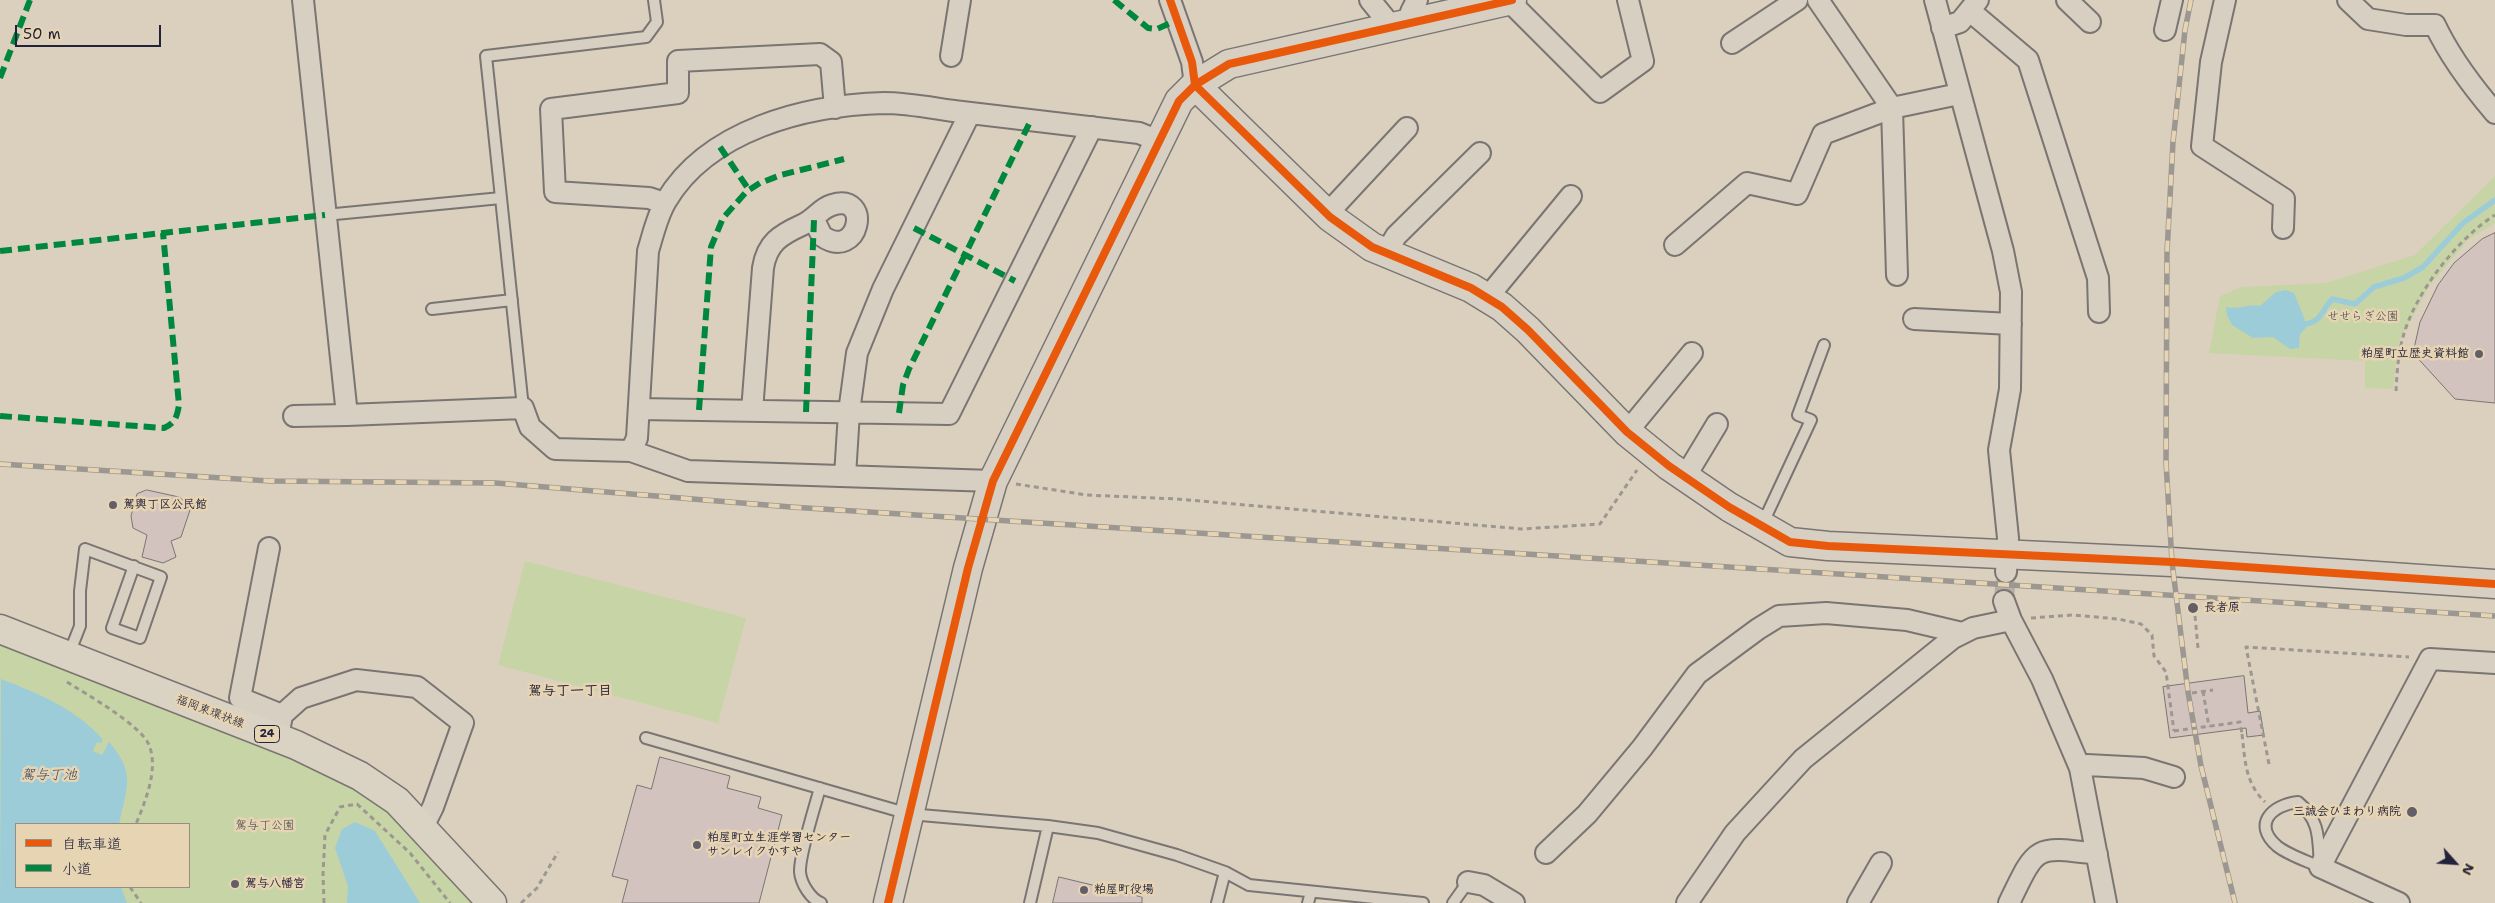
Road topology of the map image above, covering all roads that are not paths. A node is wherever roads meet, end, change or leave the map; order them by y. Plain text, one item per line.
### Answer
1 (303, 0) edge
2 (654, 0) edge
3 (960, 0) edge
4 (1170, 0) edge
5 (1370, 0) edge
6 (1628, 0) edge
7 (1797, 0) edge
8 (1818, 0) edge
9 (1936, 0) edge
10 (2067, 0) edge
11 (2172, 0) edge
12 (2225, 0) edge
13 (2348, 0) edge
14 (1505, 1) edge
15 (1974, 5) edge
16 (1407, 16) edge
17 (2090, 22) dead end
18 (1942, 28) junction
19 (2165, 30) dead end
20 (1732, 42) dead end
21 (951, 56) dead end
22 (1195, 86) junction
23 (1959, 94) junction
24 (834, 108) junction
25 (1892, 108) junction
26 (970, 113) junction
27 (2495, 113) edge
28 (1092, 127) junction
29 (1407, 128) dead end
30 (1158, 141) junction
31 (1480, 153) dead end
32 (1571, 196) dead end
33 (501, 198) junction
34 (664, 203) junction
35 (1327, 214) junction
36 (325, 215) junction
37 (814, 220) dead end
38 (2283, 228) dead end
39 (1675, 245) dead end
40 (1386, 252) junction
41 (1897, 275) dead end
42 (1487, 298) junction
43 (512, 300) junction
44 (432, 309) dead end
45 (2098, 312) dead end
46 (1914, 319) dead end
47 (2011, 324) junction
48 (1824, 344) dead end
49 (1692, 352) dead end
50 (523, 408) junction
51 (639, 409) junction
52 (752, 410) junction
53 (848, 412) junction
54 (347, 415) junction
55 (294, 416) dead end
56 (1717, 424) dead end
57 (1626, 432) junction
58 (631, 451) junction
59 (845, 476) junction
60 (1685, 477) junction
61 (992, 481) junction
62 (1761, 526) junction
63 (269, 548) dead end
64 (2007, 563) junction
65 (134, 566) junction
66 (2495, 584) edge
67 (2004, 601) tunnel mouth
68 (2011, 620) junction
69 (0, 629) edge
70 (1962, 633) junction
71 (2495, 663) edge
72 (65, 668) junction
73 (280, 727) junction
74 (646, 738) dead end
75 (2080, 768) junction
76 (2174, 777) dead end
77 (820, 788) junction
78 (909, 814) junction
79 (1048, 826) junction
80 (422, 829) junction
81 (1546, 853) dead end
82 (2097, 854) junction
83 (1881, 862) dead end
84 (2320, 867) junction
85 (1225, 872) junction
86 (1468, 882) joint
87 (1315, 896) edge
88 (1409, 902) edge
89 (492, 903) edge
90 (821, 903) edge
91 (888, 903) edge
92 (1030, 903) edge
93 (1217, 903) edge
94 (1308, 903) edge
95 (1423, 903) edge
96 (1454, 903) edge
97 (1514, 903) edge
98 (1688, 903) edge
99 (1858, 903) edge
100 (2008, 903) edge
101 (2106, 903) edge
102 (2399, 903) edge

1 - 36 street
2 - 33 lane
3 - 21 street
4 - 22 street
5 - 16 street
6 - 14 street
7 - 20 street
8 - 25 street
9 - 18 street
10 - 17 street
11 - 19 street
12 - 38 street
13 - 27 street
14 - 16 street
15 - 18 street
15 - 45 street
16 - 22 street
18 - 23 street
22 - 30 street
22 - 35 street
23 - 25 street
23 - 47 street
24 - 26 street
24 - 34 street
24 - 34 street
25 - 39 street
25 - 41 street
26 - 28 street
26 - 53 street
28 - 30 street
28 - 53 street
29 - 35 street
30 - 61 street
31 - 40 street
32 - 42 street
33 - 36 lane
33 - 43 lane
34 - 51 street
35 - 40 street
36 - 54 street
37 - 52 street
40 - 42 street
42 - 57 street
43 - 44 lane
43 - 50 lane
46 - 47 street
47 - 64 street
48 - 62 lane
49 - 57 street
50 - 54 street
50 - 58 street
51 - 52 street
51 - 58 street
52 - 53 street
53 - 59 street
54 - 55 street
56 - 60 street
57 - 60 street
58 - 59 street
59 - 61 street
60 - 62 street
61 - 78 street
62 - 64 street
63 - 73 street
64 - 66 street
65 - 65 lane
65 - 72 lane
67 - 68 street
68 - 70 street
68 - 75 street
69 - 72 main road, 福岡東環状線 / 24
70 - 81 street
70 - 98 street
71 - 84 street
72 - 73 main road, 福岡東環状線 / 24
73 - 80 main road, 福岡東環状線 / 24
73 - 80 street
74 - 77 lane
75 - 76 street
75 - 82 street
77 - 78 lane
77 - 90 lane
78 - 79 lane
78 - 91 street
79 - 85 lane
79 - 92 lane
80 - 89 main road, 福岡東環状線 / 24
82 - 100 street
82 - 101 street
83 - 99 street
84 - 84 lane
84 - 102 street
85 - 87 lane
85 - 93 lane
86 - 96 lane
86 - 97 street
87 - 88 lane
87 - 94 lane
88 - 95 lane

